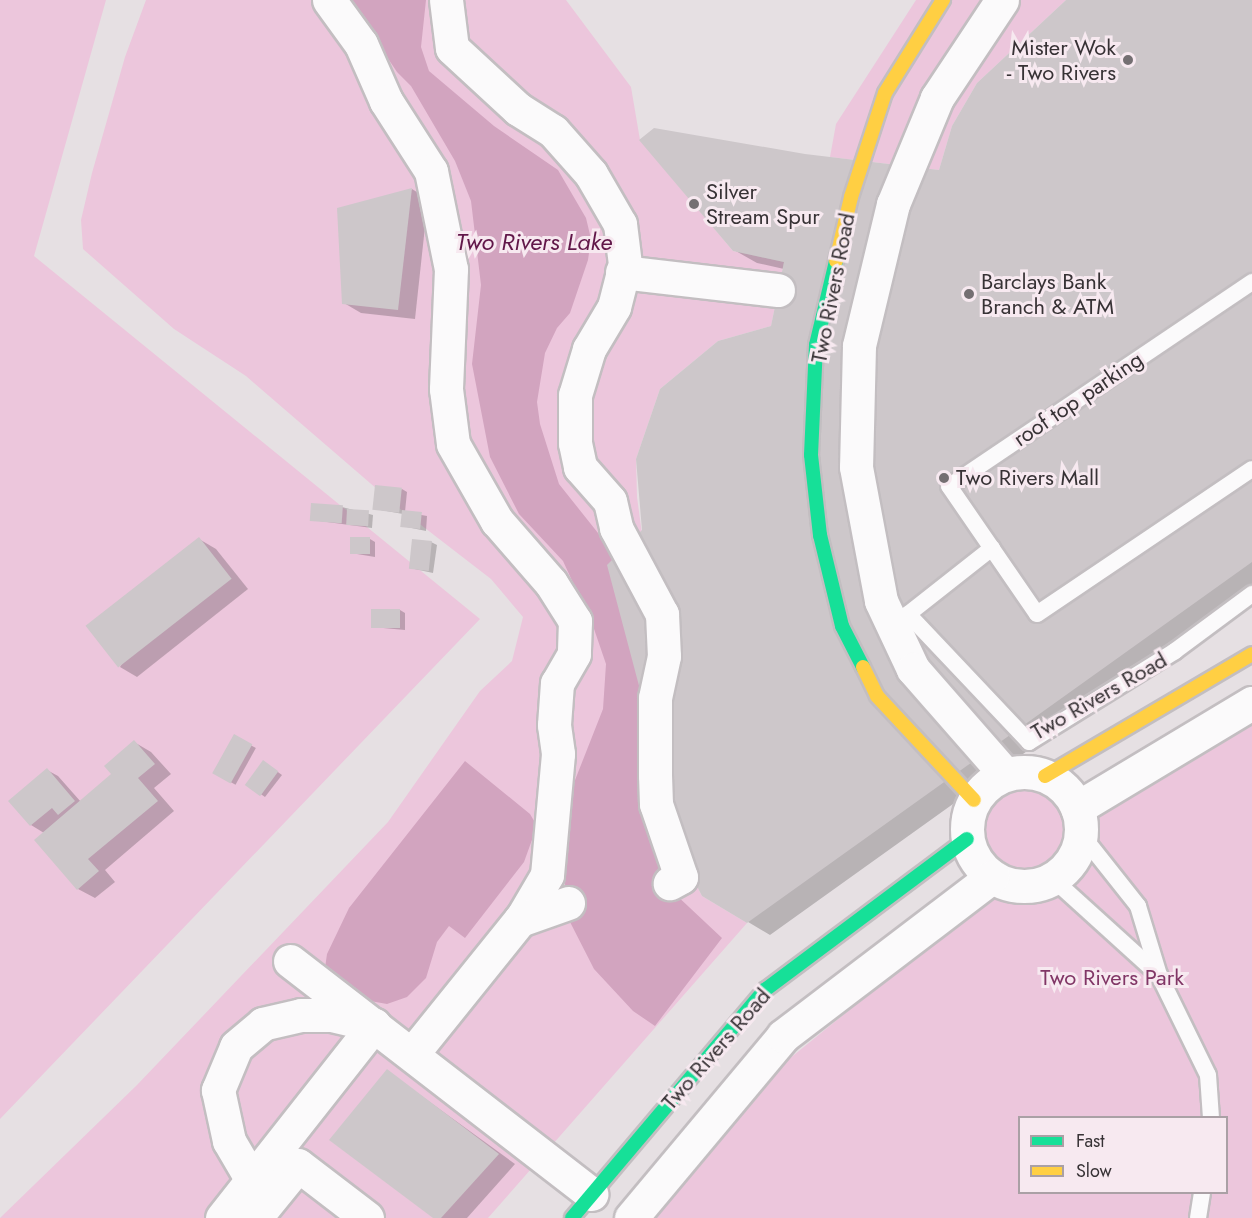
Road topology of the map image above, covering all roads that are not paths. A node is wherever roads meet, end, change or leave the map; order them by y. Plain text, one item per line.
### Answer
1 (329, 0) edge
2 (446, 0) edge
3 (943, 0) edge
4 (1002, 0) edge
5 (622, 273) junction
6 (1252, 282) edge
7 (778, 291) dead end
8 (1252, 469) edge
9 (992, 548) junction
10 (1252, 594) edge
11 (1252, 654) edge
12 (1252, 703) edge
13 (1005, 774) junction
14 (1045, 776) junction
15 (974, 800) junction
16 (1079, 821) junction
17 (967, 839) junction
18 (992, 877) junction
19 (1053, 879) junction
20 (670, 883) dead end
21 (568, 903) dead end
22 (520, 920) junction
23 (290, 960) dead end
24 (1159, 975) junction
25 (374, 1025) junction
26 (412, 1054) junction
27 (1211, 1116) edge
28 (252, 1179) junction
29 (1202, 1194) edge
30 (586, 1209) edge
31 (222, 1218) edge
32 (255, 1218) edge
33 (367, 1218) edge
34 (631, 1218) edge
35 (1198, 1218) edge

1 - 22 street
2 - 5 street
3 - 15 street, Two Rivers Road
4 - 13 street, Two Rivers Road
5 - 7 street
5 - 20 street
6 - 9 lane, roof top parking
8 - 9 lane, roof top parking
9 - 10 lane, Two Rivers Road
11 - 14 street, Two Rivers Road
12 - 16 street
13 - 14 street
13 - 15 street
14 - 16 street
15 - 17 street
16 - 19 street
16 - 24 lane
17 - 18 street
17 - 30 street, Two Rivers Road
18 - 19 street
18 - 34 street, Two Rivers Road
19 - 24 lane
21 - 22 street
22 - 26 street
23 - 25 street
24 - 27 lane
25 - 26 street
25 - 28 street
25 - 28 street
26 - 30 street
28 - 31 street
29 - 35 lane
32 - 33 street

